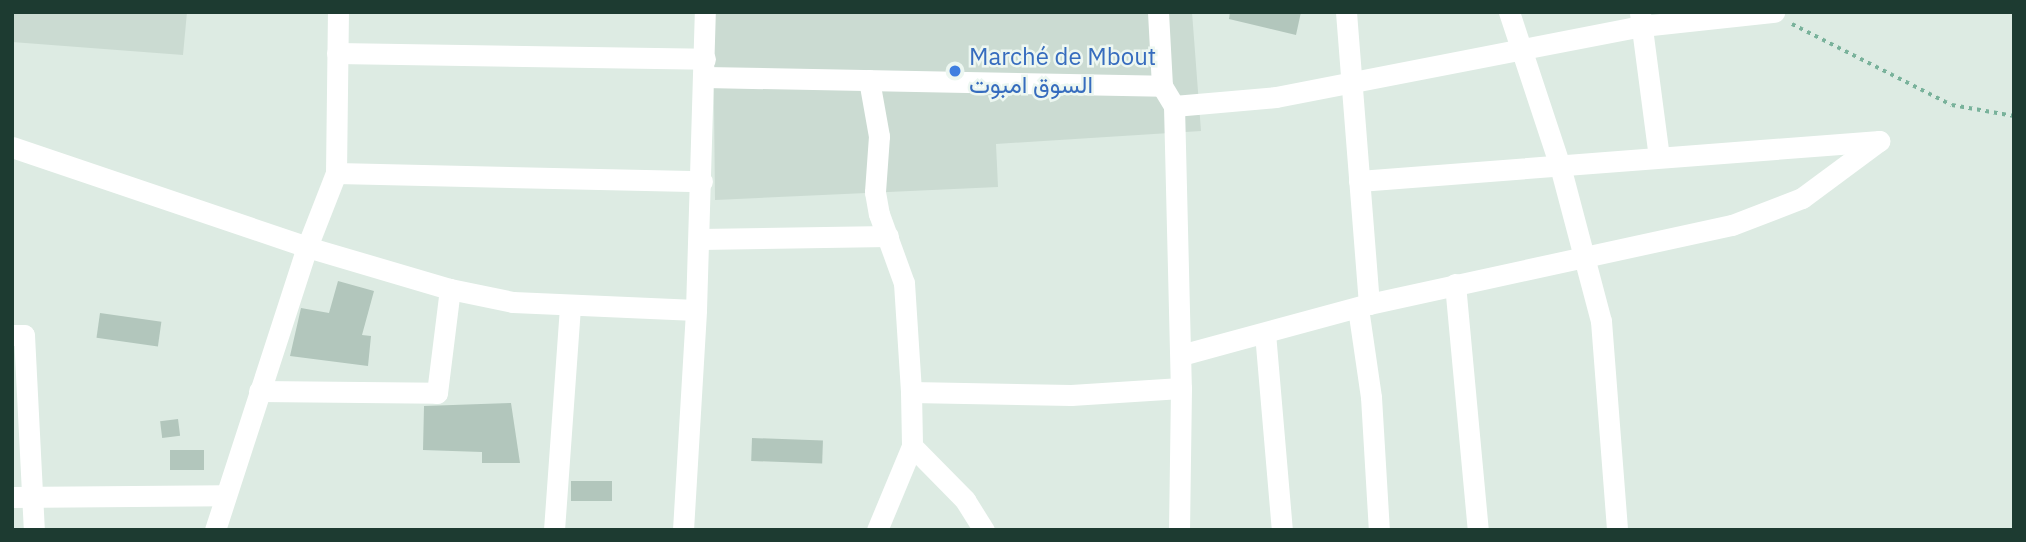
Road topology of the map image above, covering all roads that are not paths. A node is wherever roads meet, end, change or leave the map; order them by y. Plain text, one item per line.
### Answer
1 (338, 12) edge
2 (705, 12) edge
3 (1158, 12) edge
4 (1346, 12) edge
5 (1509, 12) edge
6 (1774, 13) edge
7 (1641, 19) edge
8 (1523, 49) junction
9 (337, 54) junction
10 (705, 68) junction
11 (869, 80) junction
12 (1353, 83) junction
13 (1162, 86) junction
14 (1174, 106) junction
15 (12, 147) edge
16 (1660, 157) junction
17 (1559, 166) junction
18 (336, 173) junction
19 (702, 181) junction
20 (1359, 181) junction
21 (888, 236) junction
22 (700, 239) junction
23 (307, 247) junction
24 (1583, 256) junction
25 (1455, 284) junction
26 (450, 289) junction
27 (570, 306) junction
28 (1364, 306) junction
29 (696, 310) junction
30 (1265, 333) junction
31 (12, 335) edge
32 (1181, 355) junction
33 (1181, 388) junction
34 (259, 391) junction
35 (911, 391) junction
36 (912, 446) junction
37 (224, 495) junction
38 (22, 497) edge
39 (34, 530) edge
40 (215, 530) edge
41 (554, 530) edge
42 (682, 530) edge
43 (877, 530) edge
44 (984, 530) edge
45 (1179, 530) edge
46 (1282, 530) edge
47 (1379, 530) edge
48 (1478, 530) edge
49 (1617, 530) edge

1 - 9 street
2 - 10 street
3 - 13 street
4 - 12 street
5 - 8 street
6 - 7 street
7 - 8 street
7 - 16 street
8 - 12 street
8 - 17 street
9 - 10 street
9 - 18 street
10 - 11 street
10 - 19 street
11 - 13 street
11 - 21 street
12 - 14 street
12 - 20 street
13 - 14 street
14 - 32 street
15 - 23 street
16 - 17 street
16 - 24 street
17 - 20 street
17 - 24 street
18 - 19 street
18 - 23 street
19 - 22 street
20 - 28 street
21 - 22 street
21 - 35 street
22 - 29 street
23 - 26 street
23 - 34 street
24 - 25 street
24 - 49 street
25 - 28 street
25 - 48 street
26 - 27 street
26 - 34 street
27 - 29 street
27 - 41 street
28 - 30 street
28 - 47 street
29 - 42 street
30 - 32 street
30 - 46 street
31 - 38 street
32 - 33 street
33 - 35 street
33 - 45 street
34 - 37 street
35 - 36 street
36 - 43 street
36 - 44 street
37 - 38 street
37 - 40 street
38 - 39 street

